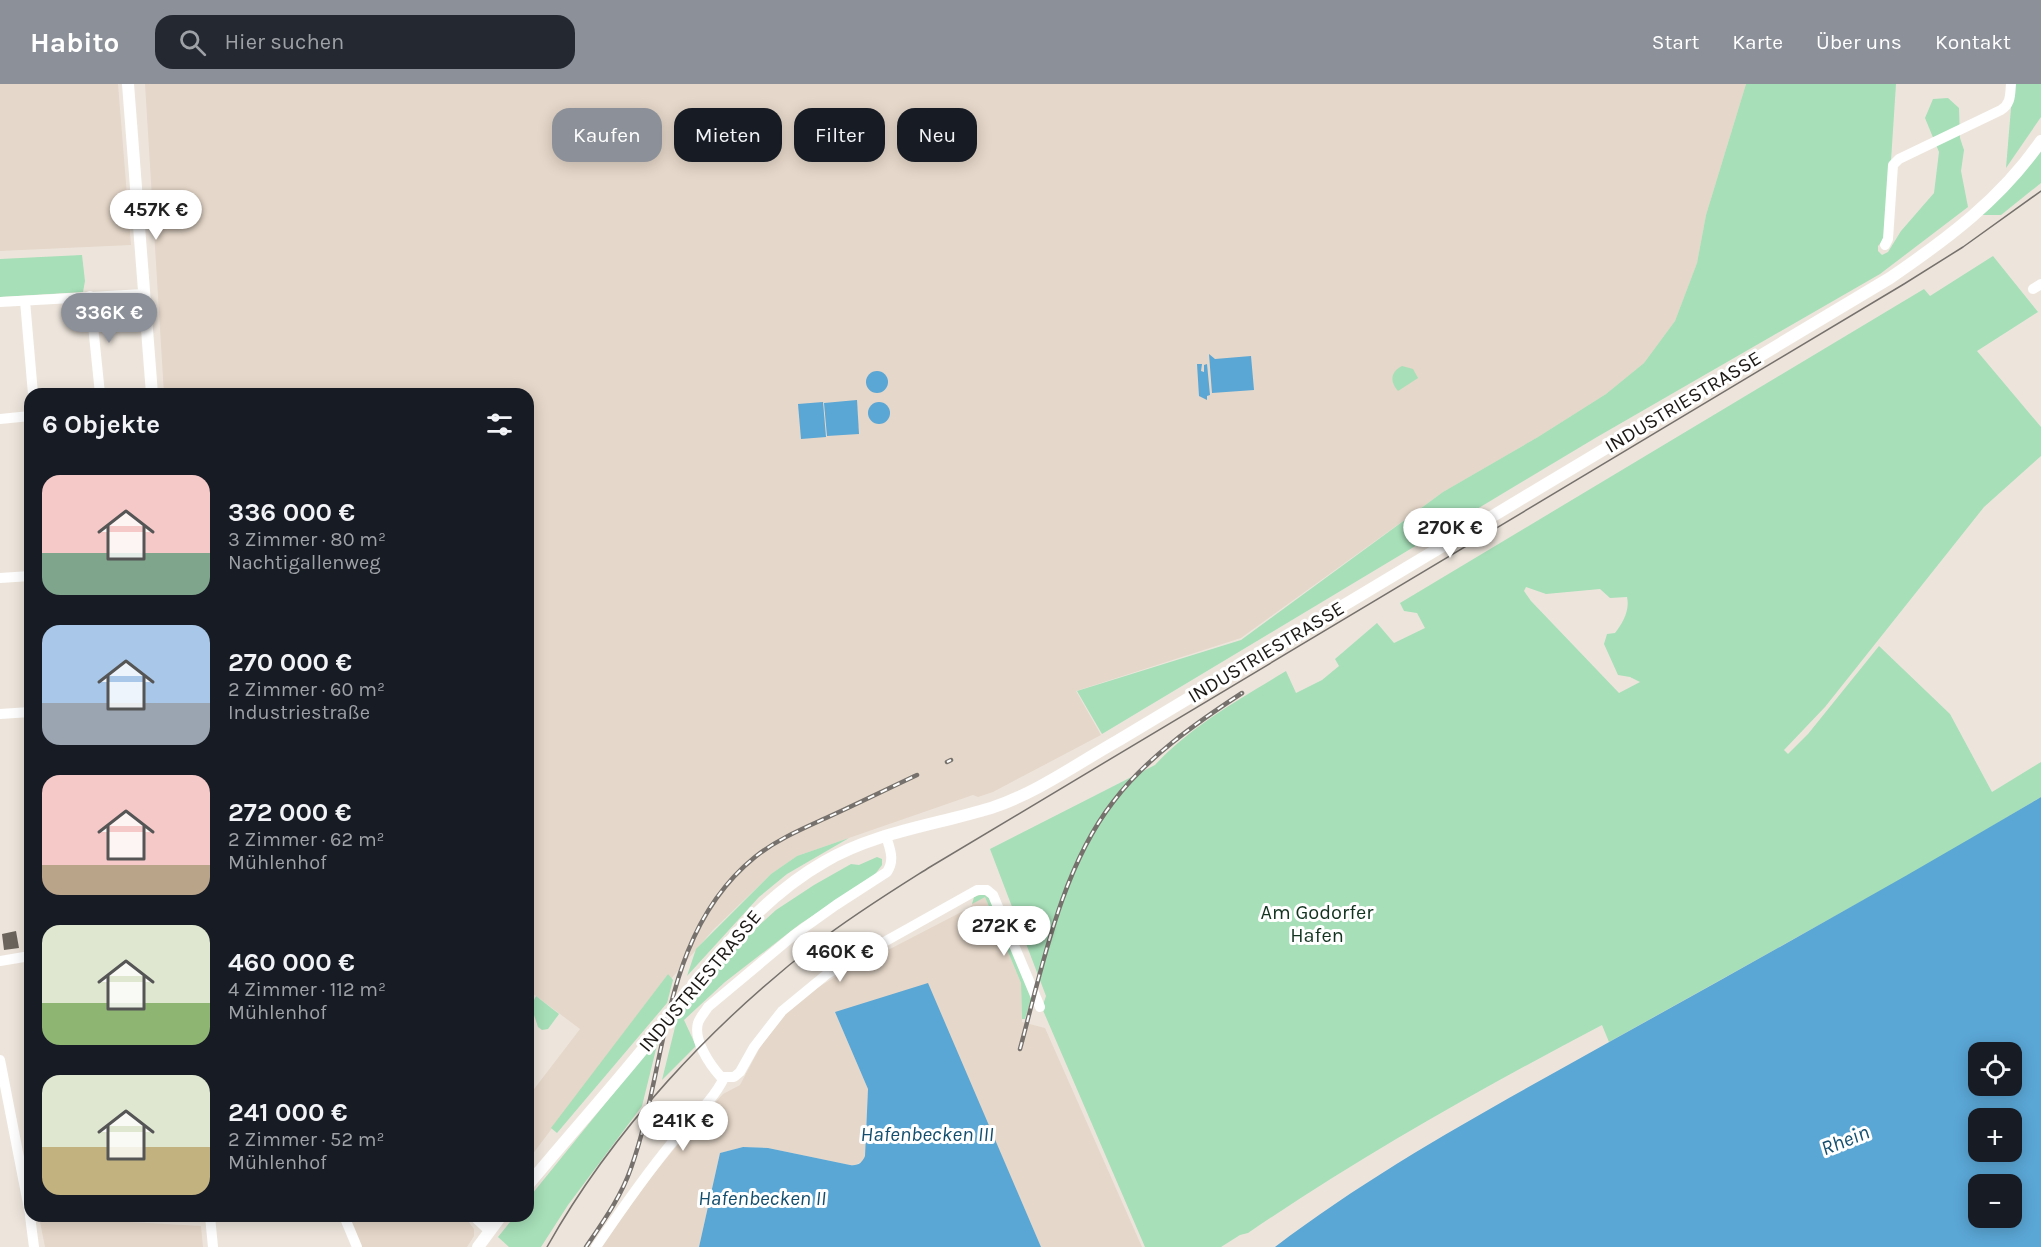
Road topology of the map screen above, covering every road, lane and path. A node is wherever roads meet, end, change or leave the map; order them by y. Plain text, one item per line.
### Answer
1 (128, 84) edge
2 (2011, 84) edge
3 (2041, 141) edge
4 (1884, 245) dead end
5 (144, 294) junction
6 (90, 296) junction
7 (25, 301) junction
8 (0, 302) edge
9 (32, 388) edge
10 (99, 388) edge
11 (152, 388) edge
12 (24, 417) edge
13 (0, 419) edge
14 (24, 576) edge
15 (0, 578) edge
16 (24, 712) edge
17 (0, 714) edge
18 (886, 836) junction
19 (24, 957) edge
20 (0, 961) edge
21 (1040, 1007) dead end
22 (0, 1060) edge
23 (724, 1078) junction
24 (541, 1169) junction
25 (534, 1174) edge
26 (534, 1178) edge
27 (24, 1184) edge
28 (31, 1222) edge
29 (211, 1222) edge
30 (347, 1222) edge
31 (481, 1222) edge
32 (495, 1222) edge
33 (490, 1230) junction
34 (34, 1247) edge
35 (213, 1247) edge
36 (357, 1247) edge
37 (478, 1247) edge
38 (596, 1247) edge

1 - 5 main road
2 - 4 street
3 - 18 main road, INDUSTRIESTRASSE
5 - 6 street
5 - 11 main road
6 - 7 street
6 - 10 street
7 - 8 street
7 - 9 street
12 - 13 street
14 - 15 street
16 - 17 street
18 - 23 street
18 - 24 main road, INDUSTRIESTRASSE
19 - 20 street
21 - 23 street
22 - 27 street
23 - 38 street
24 - 25 main road
24 - 26 main road, INDUSTRIESTRASSE
28 - 34 street
29 - 35 street
30 - 36 street
31 - 33 main road
32 - 33 main road
33 - 37 main road

